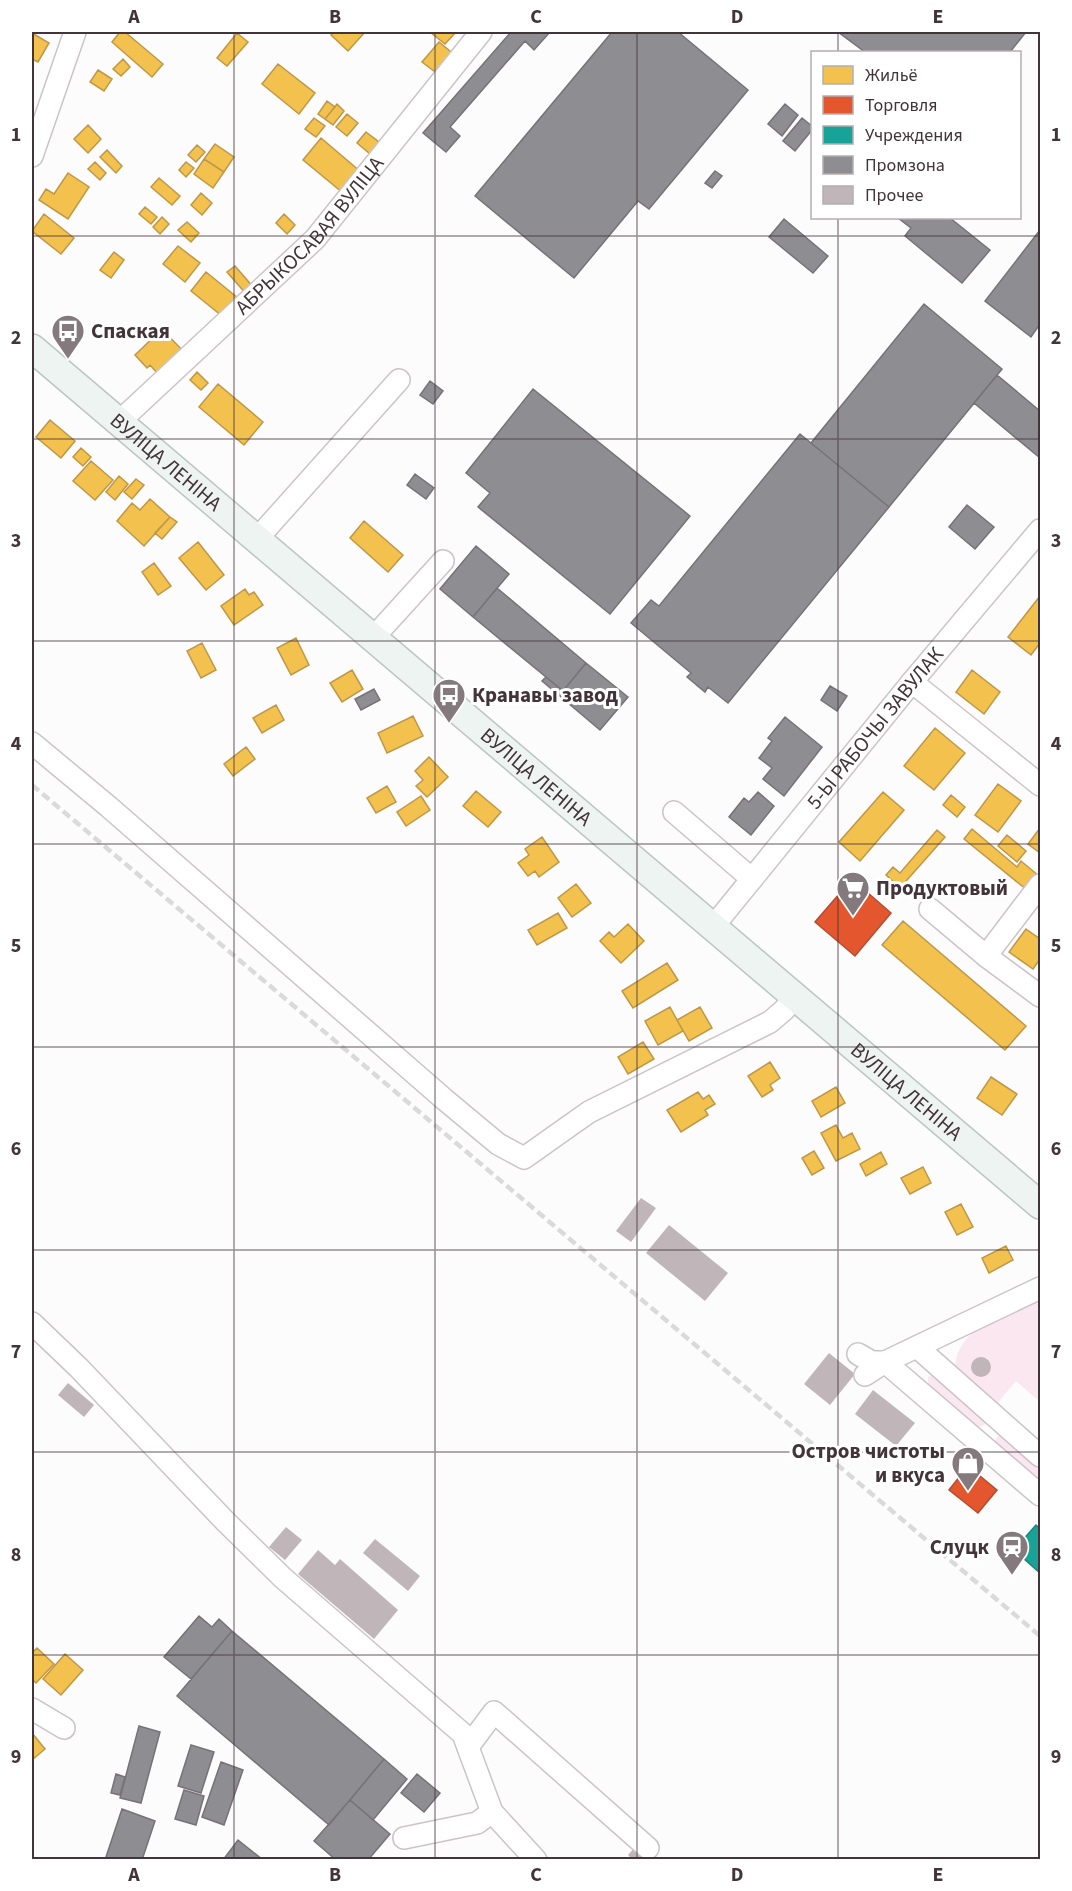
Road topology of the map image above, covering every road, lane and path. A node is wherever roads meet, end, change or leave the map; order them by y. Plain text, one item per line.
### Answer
1 (75, 32) edge
2 (481, 32) edge
3 (32, 156) edge
4 (32, 348) edge
5 (399, 380) dead end
6 (120, 422) junction
7 (1041, 530) edge
8 (256, 540) junction
9 (443, 561) dead end
10 (373, 638) junction
11 (912, 682) junction
12 (32, 743) edge
13 (1041, 785) edge
14 (674, 812) dead end
15 (752, 879) junction
16 (1041, 885) edge
17 (930, 909) dead end
18 (712, 927) junction
19 (986, 956) junction
20 (1041, 996) edge
21 (794, 998) junction
22 (1041, 1205) edge
23 (1041, 1288) edge
24 (32, 1323) edge
25 (917, 1347) junction
26 (858, 1354) dead end
27 (885, 1362) junction
28 (865, 1375) dead end
29 (998, 1419) junction
30 (977, 1442) junction
31 (1041, 1456) edge
32 (1041, 1495) edge
33 (32, 1709) edge
34 (64, 1728) dead end
35 (468, 1747) junction
36 (492, 1812) junction
37 (404, 1838) dead end
38 (648, 1848) dead end
39 (536, 1860) edge

1 - 3 street
2 - 6 street, АБРЫКОСАВАЯ ВУЛІЦА
4 - 6 main road, ВУЛІЦА ЛЕНІНА
5 - 8 street
6 - 8 main road, ВУЛІЦА ЛЕНІНА
7 - 11 street, 5-Ы РАБОЧЫ ЗАВУЛАК
8 - 10 main road, ВУЛІЦА ЛЕНІНА
9 - 10 street
10 - 18 main road, ВУЛІЦА ЛЕНІНА
11 - 13 street
11 - 15 street, 5-Ы РАБОЧЫ ЗАВУЛАК
12 - 21 street
14 - 15 street
15 - 18 street, 5-Ы РАБОЧЫ ЗАВУЛАК
16 - 19 street
17 - 19 street
18 - 21 main road, ВУЛІЦА ЛЕНІНА
19 - 20 street
21 - 22 main road, ВУЛІЦА ЛЕНІНА
23 - 25 street
24 - 35 street
25 - 27 street
25 - 29 street
26 - 27 street
27 - 28 street
27 - 30 street
29 - 30 street
29 - 31 street
30 - 32 street
33 - 34 street
35 - 36 street
35 - 38 street
36 - 37 street
36 - 39 street

